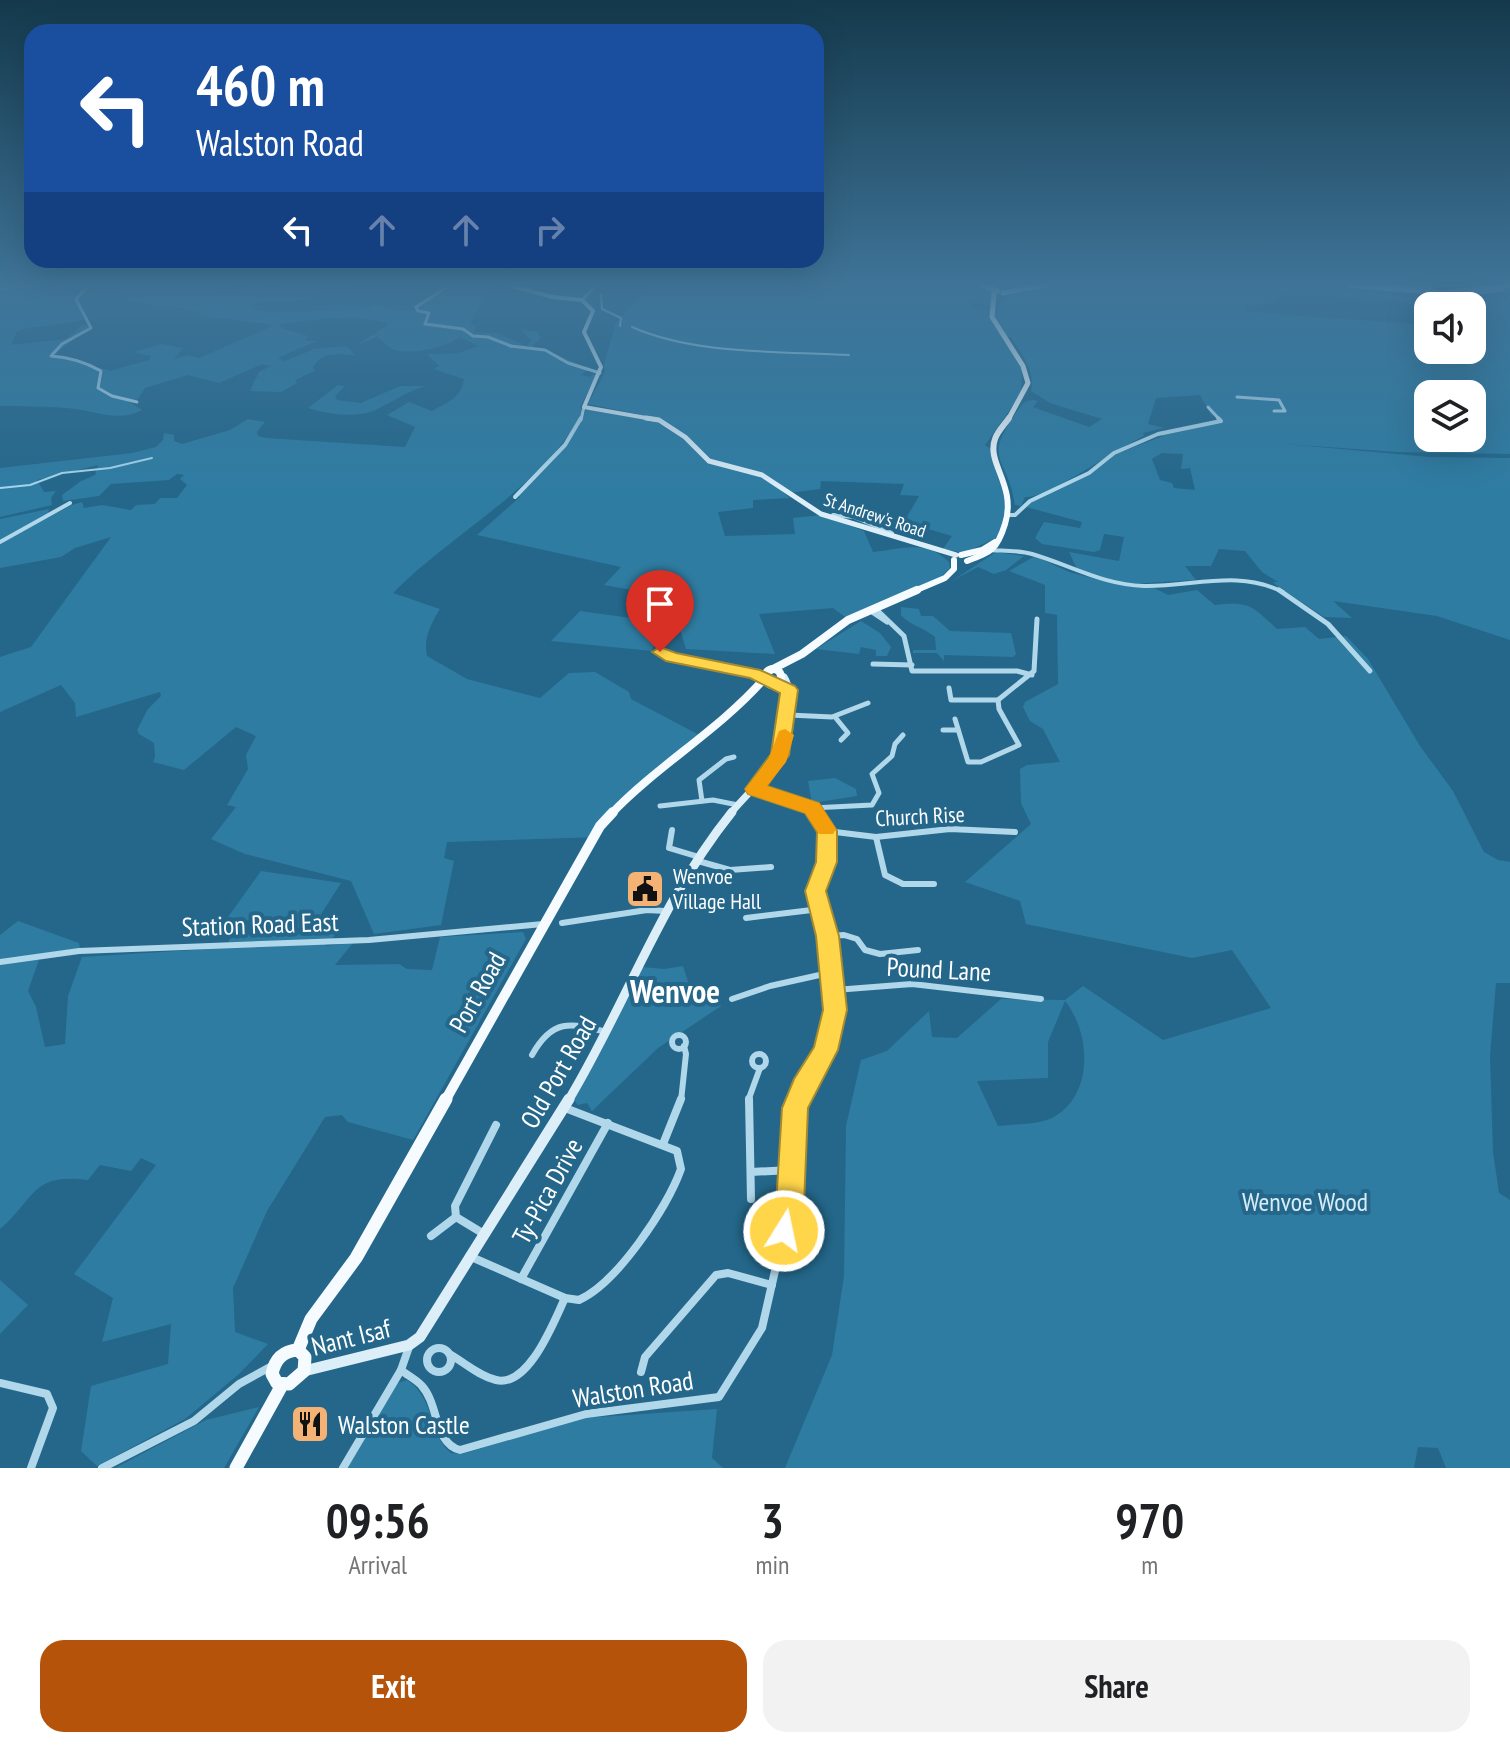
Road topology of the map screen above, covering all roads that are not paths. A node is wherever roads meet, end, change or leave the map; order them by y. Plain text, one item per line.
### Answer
1 (53, 354) edge
2 (551, 354) edge
3 (594, 354) edge
4 (1014, 354) edge
5 (600, 373) junction
6 (1237, 397) dead end
7 (137, 402) dead end
8 (586, 407) junction
9 (1208, 407) dead end
10 (1274, 411) dead end
11 (515, 497) dead end
12 (70, 503) dead end
13 (1010, 505) junction
14 (1022, 508) junction
15 (833, 515) dead end
16 (1009, 515) junction
17 (879, 531) junction
18 (892, 533) dead end
19 (1001, 536) junction
20 (0, 542) edge
21 (992, 550) junction
22 (977, 552) junction
23 (960, 558) junction
24 (872, 609) junction
25 (1037, 619) dead end
26 (658, 645) dead end
27 (802, 654) junction
28 (873, 664) dead end
29 (912, 665) junction
30 (1370, 671) dead end
31 (766, 675) junction
32 (1032, 675) junction
33 (784, 676) junction
34 (775, 683) junction
35 (949, 688) dead end
36 (789, 690) junction
37 (747, 698) junction
38 (998, 700) junction
39 (868, 703) dead end
40 (788, 715) junction
41 (835, 717) junction
42 (955, 719) dead end
43 (943, 730) dead end
44 (958, 730) junction
45 (903, 735) dead end
46 (841, 740) dead end
47 (734, 757) dead end
48 (755, 789) junction
49 (702, 801) junction
50 (738, 805) junction
51 (660, 806) dead end
52 (812, 808) junction
53 (672, 830) dead end
54 (827, 831) junction
55 (1015, 832) dead end
56 (876, 837) junction
57 (699, 859) junction
58 (771, 867) dead end
59 (934, 884) dead end
60 (820, 909) junction
61 (665, 911) junction
62 (746, 918) dead end
63 (562, 923) dead end
64 (543, 924) junction
65 (521, 927) junction
66 (828, 936) junction
67 (535, 938) junction
68 (918, 950) dead end
69 (0, 962) edge
70 (833, 972) junction
71 (835, 990) junction
72 (732, 999) dead end
73 (1041, 999) dead end
74 (607, 1032) junction
75 (684, 1046) dead end
76 (532, 1055) dead end
77 (760, 1068) dead end
78 (564, 1107) junction
79 (608, 1123) junction
80 (496, 1125) dead end
81 (663, 1144) junction
82 (792, 1170) junction
83 (751, 1172) junction
84 (751, 1199) dead end
85 (456, 1217) junction
86 (484, 1234) junction
87 (431, 1236) dead end
88 (469, 1256) junction
89 (521, 1279) junction
90 (772, 1285) junction
91 (565, 1298) junction
92 (409, 1345) junction
93 (298, 1350) junction
94 (451, 1355) dead end
95 (274, 1364) junction
96 (401, 1370) junction
97 (304, 1371) junction
98 (641, 1372) dead end
99 (0, 1383) edge
100 (282, 1385) junction
101 (31, 1468) edge
102 (102, 1468) edge
103 (236, 1468) edge
104 (343, 1468) edge

1 - 7 street
2 - 5 street
3 - 5 street
4 - 13 main road
5 - 8 street
6 - 10 street
8 - 11 street
8 - 17 street, St Andrew's Road
9 - 14 street
12 - 20 street
13 - 14 street
13 - 16 main road
14 - 16 street
15 - 17 street
16 - 19 main road
17 - 18 street
17 - 23 street, St Andrew's Road
19 - 21 main road
19 - 22 main road, Port Road
21 - 22 street
21 - 23 main road, Port Road
21 - 30 street
22 - 23 main road, Port Road
23 - 24 main road, Port Road
24 - 27 main road, Port Road
24 - 29 street
25 - 32 street
26 - 31 street
27 - 31 main road, Port Road
27 - 33 main road, Port Road
28 - 29 street
29 - 32 street
31 - 33 main road
31 - 34 main road
31 - 37 main road, Port Road
32 - 38 street
33 - 34 main road, Port Road
33 - 36 street, Old Port Road
34 - 36 street
34 - 37 main road, Port Road
35 - 38 street
36 - 40 street, Old Port Road
37 - 64 main road, Port Road
38 - 44 street
39 - 41 street
40 - 41 street
40 - 48 street, Old Port Road
41 - 46 street
42 - 44 street
43 - 44 street
45 - 52 street
47 - 49 street
48 - 50 street, Old Port Road
48 - 52 street
49 - 50 street
49 - 51 street
50 - 57 street, Old Port Road
52 - 54 street
53 - 57 street
54 - 56 street, Church Rise
54 - 60 street, Walston Road
55 - 56 street, Church Rise
56 - 59 street
57 - 58 street
57 - 61 street, Old Port Road
60 - 62 street
60 - 66 street, Walston Road
61 - 63 street
61 - 74 street, Old Port Road
64 - 65 street, Station Road East
64 - 67 main road, Port Road
65 - 67 street
65 - 69 street, Station Road East
66 - 68 street
66 - 70 street, Walston Road
67 - 93 main road, Port Road
70 - 71 street, Walston Road
70 - 72 street
71 - 73 street, Pound Lane
71 - 82 street, Walston Road
74 - 76 street
74 - 78 street, Old Port Road
75 - 81 street
77 - 83 street
78 - 79 street
78 - 86 street, Old Port Road
79 - 81 street
79 - 89 street, Ty-Pica Drive
80 - 85 street
81 - 91 street
82 - 83 street
82 - 90 street, Walston Road
83 - 84 street
85 - 86 street
85 - 87 street
86 - 88 street, Old Port Road
88 - 89 street
88 - 92 street, Old Port Road
89 - 91 street
90 - 96 street, Walston Road
90 - 98 street
91 - 94 street
92 - 96 street, Old Port Road
92 - 97 street, Nant Isaf
93 - 95 main road
93 - 97 main road
95 - 100 main road
95 - 102 street
96 - 104 street, Old Port Road
97 - 100 main road
99 - 101 street
100 - 103 main road

